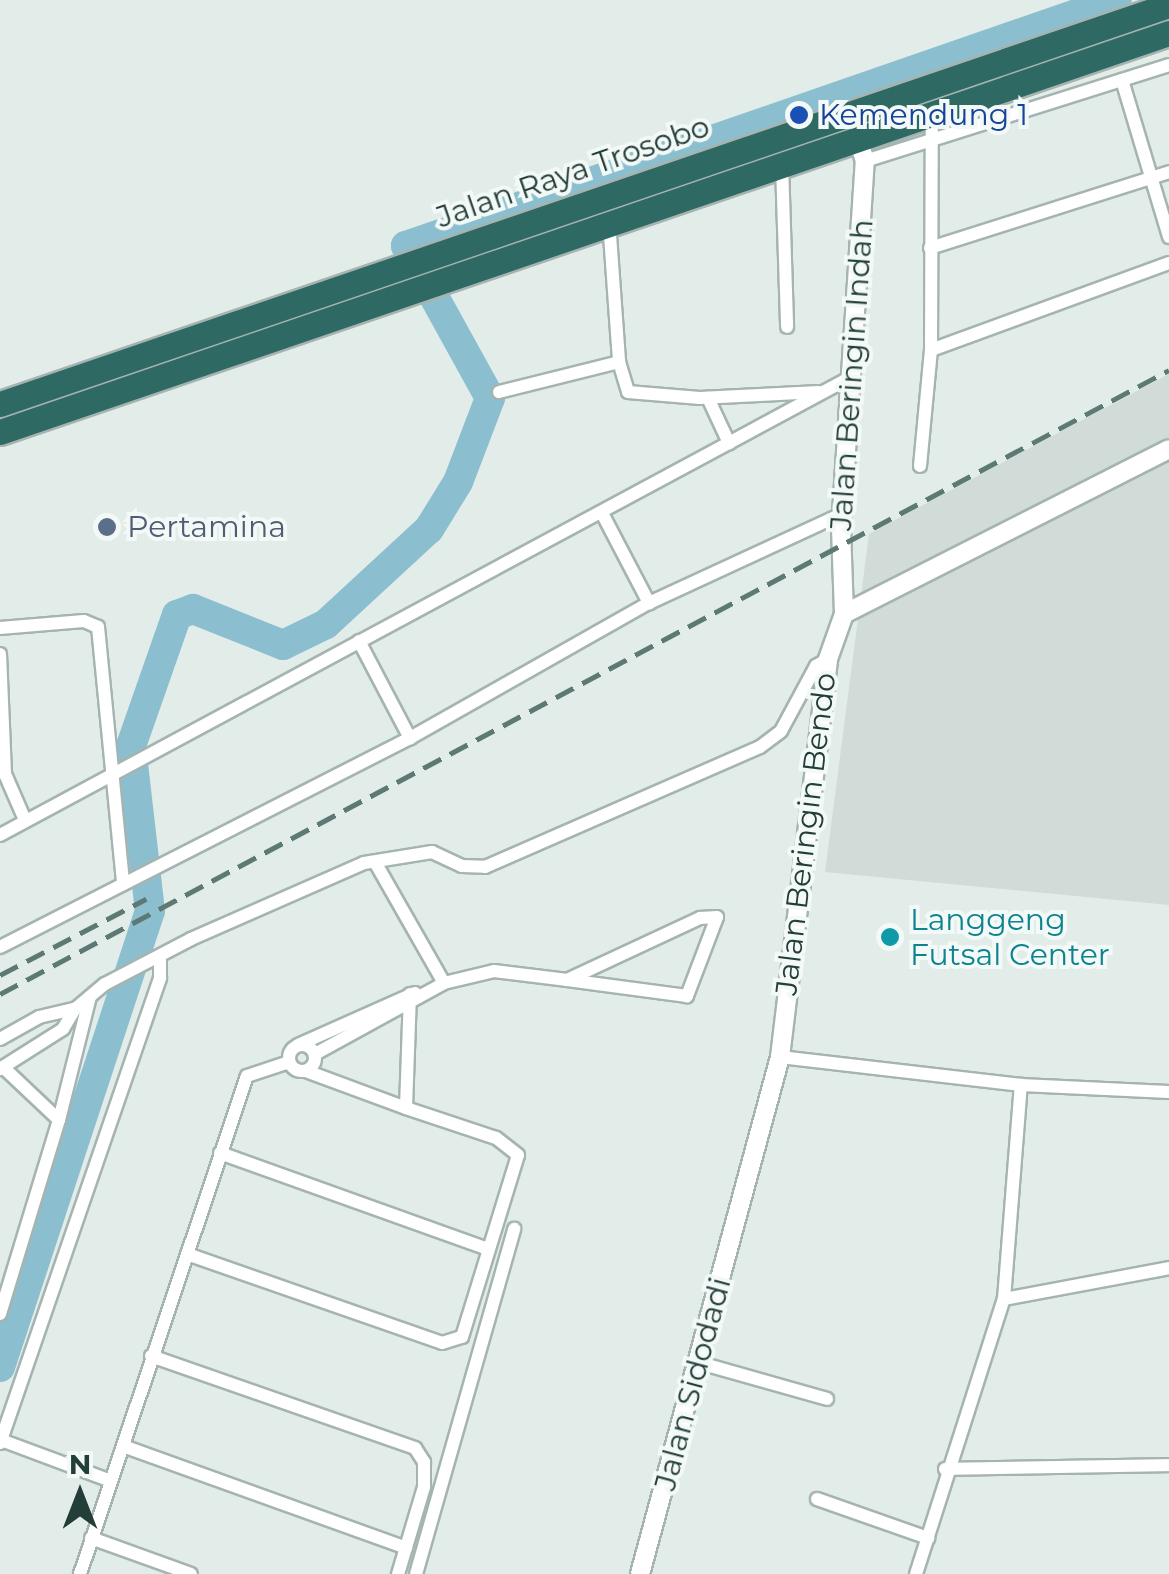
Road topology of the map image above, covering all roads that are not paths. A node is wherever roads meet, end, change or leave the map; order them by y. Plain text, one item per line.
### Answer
1 (1158, 5) edge
2 (1169, 33) edge
3 (1169, 65) edge
4 (1122, 80) junction
5 (932, 112) junction
6 (934, 144) junction
7 (861, 149) junction
8 (782, 163) junction
9 (1169, 172) edge
10 (1152, 177) junction
11 (609, 219) junction
12 (1168, 230) edge
13 (930, 248) junction
14 (1169, 263) edge
15 (416, 274) junction
16 (787, 326) dead end
17 (930, 350) junction
18 (619, 362) junction
19 (856, 374) junction
20 (499, 392) dead end
21 (822, 392) junction
22 (708, 398) junction
23 (0, 404) edge
24 (0, 432) edge
25 (730, 444) junction
26 (1169, 449) edge
27 (920, 466) dead end
28 (602, 513) junction
29 (842, 514) junction
30 (649, 603) junction
31 (844, 614) junction
32 (0, 628) edge
33 (359, 641) junction
34 (0, 654) edge
35 (828, 659) junction
36 (0, 674) edge
37 (410, 738) junction
38 (109, 772) junction
39 (3, 775) edge
40 (25, 820) junction
41 (0, 835) edge
42 (375, 862) junction
43 (124, 884) junction
44 (0, 948) edge
45 (160, 956) junction
46 (567, 980) junction
47 (444, 983) junction
48 (90, 996) junction
49 (409, 1001) junction
50 (75, 1009) junction
51 (5, 1036) edge
52 (298, 1045) junction
53 (315, 1054) junction
54 (24, 1055) junction
55 (780, 1058) junction
56 (289, 1062) junction
57 (2, 1068) edge
58 (306, 1071) junction
59 (1022, 1085) junction
60 (1169, 1092) edge
61 (406, 1108) junction
62 (59, 1120) junction
63 (220, 1152) junction
64 (744, 1194) joint
65 (514, 1230) dead end
66 (488, 1250) junction
67 (187, 1254) junction
68 (1169, 1268) edge
69 (1004, 1299) junction
70 (0, 1314) edge
71 (151, 1356) junction
72 (700, 1363) junction
73 (827, 1399) dead end
74 (1, 1441) edge
75 (123, 1446) junction
76 (1169, 1465) edge
77 (945, 1470) junction
78 (111, 1481) junction
79 (817, 1498) dead end
80 (91, 1538) junction
81 (928, 1538) junction
82 (406, 1548) junction
83 (80, 1574) edge
84 (191, 1574) edge
85 (398, 1574) edge
86 (416, 1574) edge
87 (640, 1574) edge
88 (916, 1574) edge

1 - 15 highway, Jalan Raya Trosobo
2 - 5 highway, Jalan Raya Trosobo
3 - 4 street
4 - 6 street
4 - 10 street
5 - 6 street
5 - 7 highway, Jalan Raya Trosobo
6 - 7 street
6 - 13 street
7 - 8 highway, Jalan Raya Trosobo
7 - 19 street, Jalan Beringin Indah
8 - 11 highway, Jalan Raya Trosobo
8 - 16 street
9 - 10 street
10 - 12 street
10 - 13 street
11 - 15 highway, Jalan Raya Trosobo
11 - 18 street
13 - 17 street
14 - 17 street
15 - 23 highway, Jalan Raya Trosobo
15 - 24 highway, Jalan Raya Trosobo
17 - 27 street
18 - 20 street
18 - 22 street
19 - 21 street
19 - 29 street, Jalan Beringin Indah
21 - 22 street
21 - 25 street
22 - 25 street
25 - 28 street
26 - 31 street
28 - 30 street
28 - 33 street
29 - 30 street
29 - 31 street, Jalan Beringin Indah
30 - 37 street
31 - 35 street, Jalan Beringin Bendo
32 - 38 street
33 - 37 street
33 - 38 street
34 - 36 street
35 - 42 street
35 - 55 street, Jalan Beringin Bendo
36 - 39 street
37 - 43 street
38 - 40 street
38 - 43 street
39 - 40 street
40 - 41 street
42 - 45 street
42 - 47 street
43 - 44 street
45 - 48 street
45 - 74 street
46 - 46 street
46 - 47 street
47 - 49 street
48 - 50 street
48 - 62 street
49 - 52 street
49 - 53 street
49 - 61 street
50 - 51 street
50 - 54 street
51 - 54 street
52 - 53 street
52 - 56 street
53 - 58 street
54 - 57 street
55 - 59 street
55 - 64 street, Jalan Beringin Bendo
56 - 58 street
56 - 63 street
57 - 62 street
58 - 61 street
59 - 60 street
59 - 69 street
61 - 66 street
62 - 70 street
63 - 66 street
63 - 67 street
64 - 72 street, Jalan Sidodadi
65 - 86 street
66 - 67 street
67 - 71 street
68 - 69 street
69 - 77 street
71 - 75 street
71 - 82 street
72 - 73 street
72 - 87 street, Jalan Sidodadi
74 - 78 street
75 - 78 street
75 - 82 street
76 - 77 street
77 - 81 street
78 - 80 street
79 - 81 street
80 - 83 street
80 - 84 street
81 - 88 street
82 - 85 street

